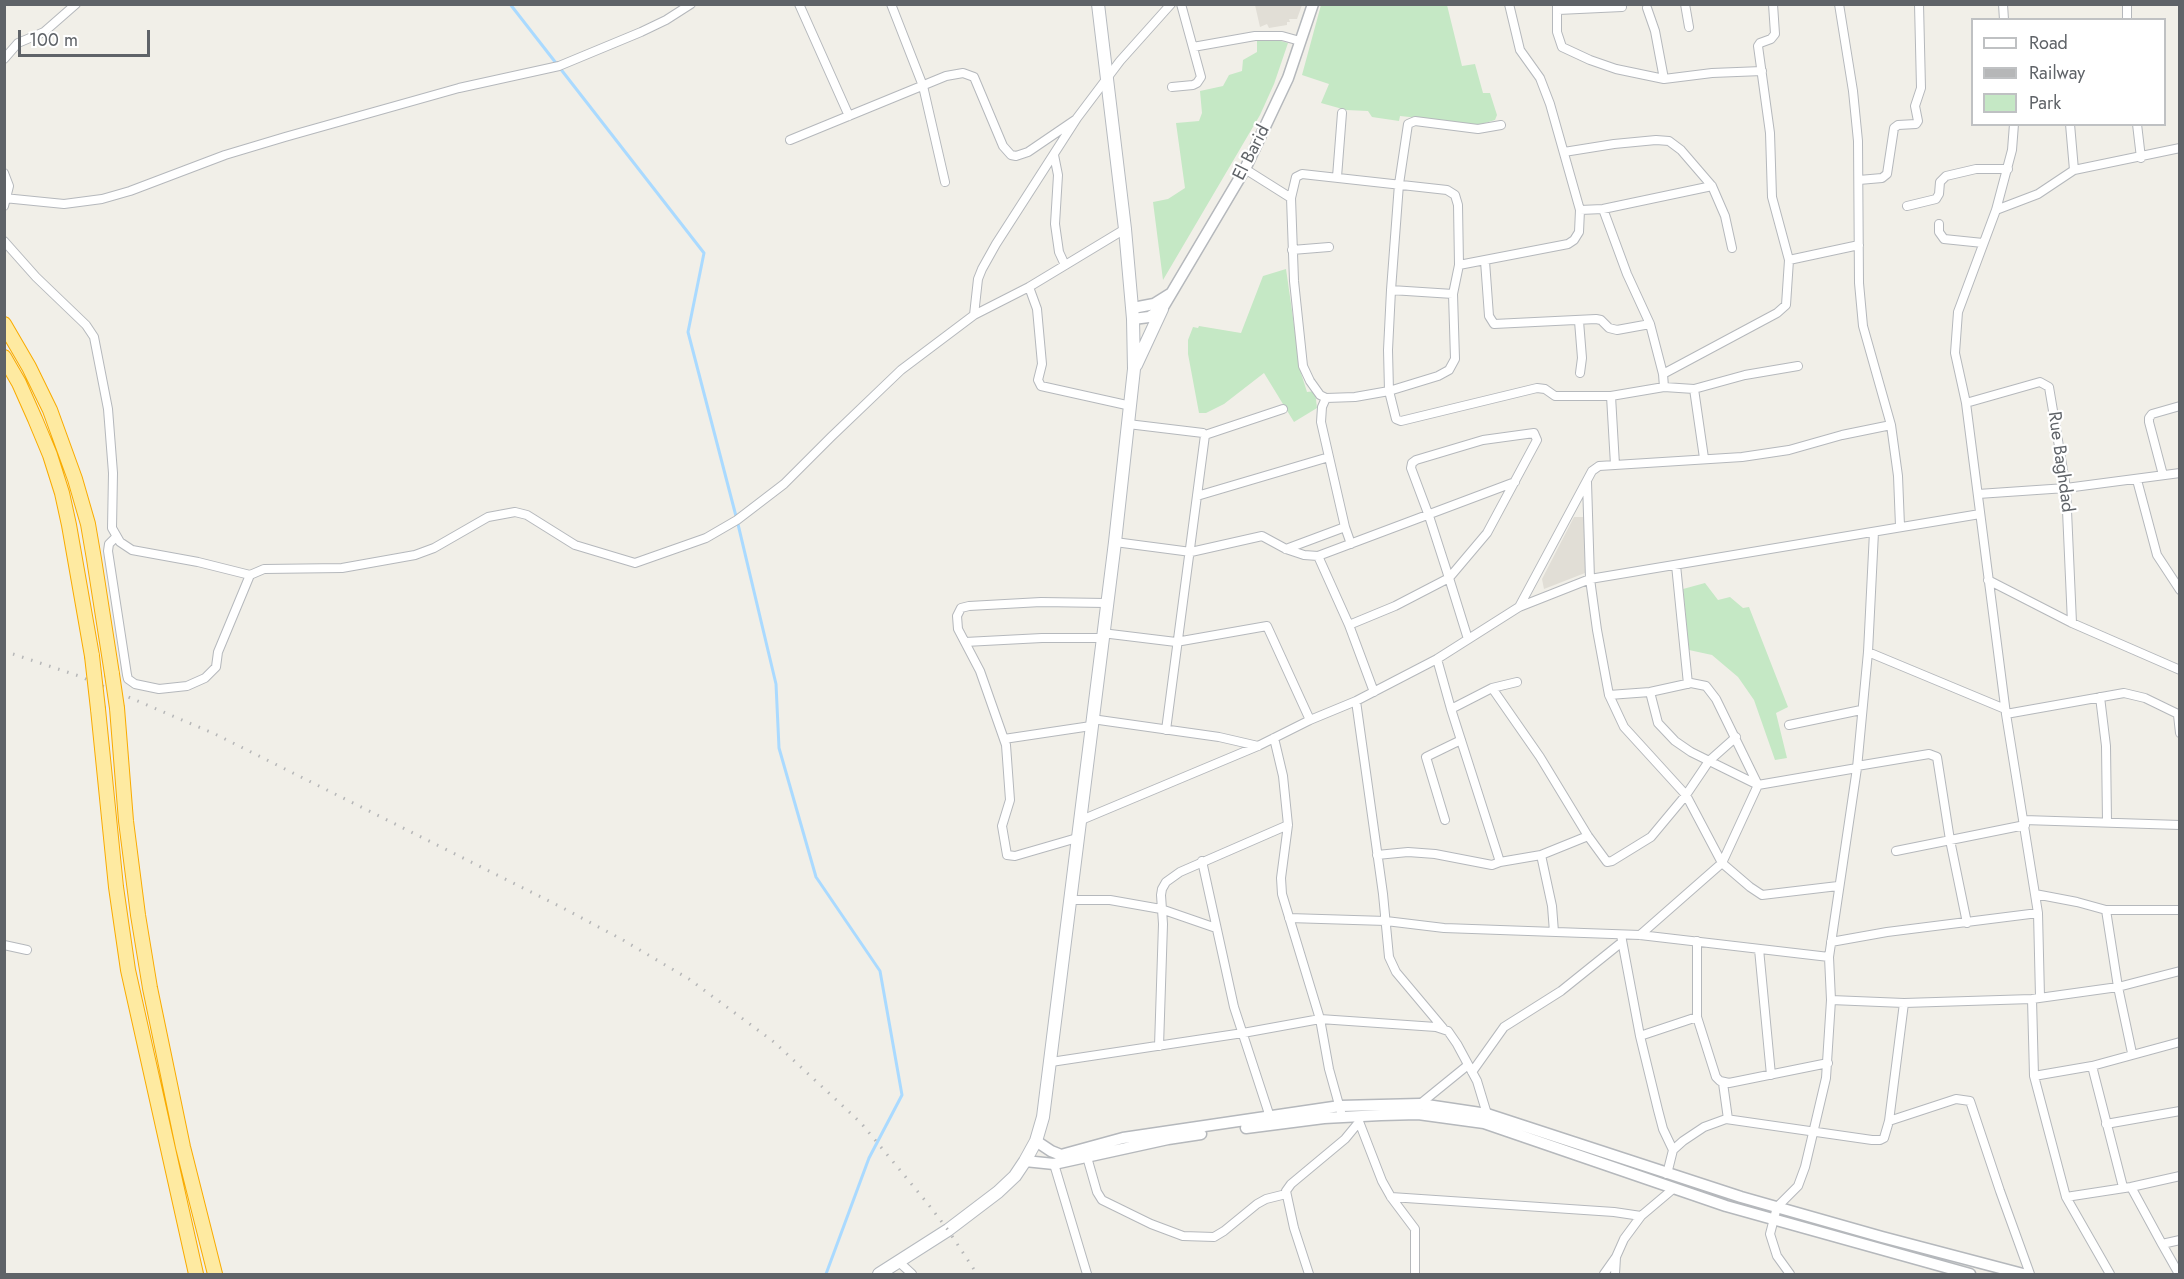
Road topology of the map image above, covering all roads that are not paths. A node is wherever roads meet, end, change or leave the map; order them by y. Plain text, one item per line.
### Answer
1 (76, 4) edge
2 (691, 4) edge
3 (799, 4) edge
4 (891, 4) edge
5 (1098, 4) edge
6 (1172, 4) edge
7 (1181, 4) edge
8 (1313, 4) edge
9 (1509, 4) edge
10 (1685, 4) edge
11 (1773, 4) edge
12 (1839, 4) edge
13 (1919, 4) edge
14 (1557, 7) edge
15 (1622, 7) dead end
16 (1647, 8) dead end
17 (1689, 27) dead end
18 (1300, 41) junction
19 (1193, 47) junction
20 (4, 58) edge
21 (1762, 71) junction
22 (1107, 78) junction
23 (1664, 79) junction
24 (923, 86) junction
25 (1172, 87) dead end
26 (1342, 113) dead end
27 (849, 116) junction
28 (1077, 118) junction
29 (1501, 125) dead end
30 (2014, 126) edge
31 (2070, 126) edge
32 (2136, 126) edge
33 (790, 140) dead end
34 (2180, 148) edge
35 (1564, 152) junction
36 (1054, 155) junction
37 (2141, 158) junction
38 (1245, 169) junction
39 (2008, 170) junction
40 (2074, 170) junction
41 (4, 173) edge
42 (1337, 177) junction
43 (1859, 180) junction
44 (945, 182) dead end
45 (1399, 184) junction
46 (1712, 186) junction
47 (1291, 198) junction
48 (6, 201) edge
49 (1907, 206) dead end
50 (1603, 209) junction
51 (1580, 210) junction
52 (1996, 210) junction
53 (1939, 224) dead end
54 (1125, 229) junction
55 (4, 241) edge
56 (1983, 243) junction
57 (1859, 245) junction
58 (1329, 247) dead end
59 (1732, 248) dead end
60 (1293, 250) junction
61 (1789, 260) junction
62 (1485, 261) junction
63 (1459, 265) junction
64 (1065, 266) junction
65 (1029, 287) junction
66 (1391, 290) junction
67 (1172, 292) junction
68 (1453, 294) junction
69 (1162, 309) junction
70 (1133, 314) junction
71 (974, 315) junction
72 (1579, 321) junction
73 (4, 324) edge
74 (1650, 324) junction
75 (4, 357) edge
76 (1798, 366) dead end
77 (1134, 369) junction
78 (1580, 373) dead end
79 (1663, 374) junction
80 (1664, 387) junction
81 (1694, 389) junction
82 (1389, 391) junction
83 (1611, 396) junction
84 (1326, 398) junction
85 (1966, 403) junction
86 (1131, 406) junction
87 (2180, 406) edge
88 (1283, 409) dead end
89 (1128, 424) junction
90 (1891, 425) junction
91 (1205, 435) junction
92 (1329, 457) junction
93 (1704, 459) junction
94 (1614, 465) junction
95 (2180, 473) edge
96 (2163, 475) junction
97 (2137, 480) junction
98 (1515, 482) junction
99 (1587, 482) junction
100 (2066, 488) junction
101 (1978, 494) junction
102 (1197, 496) junction
103 (1980, 514) junction
104 (1429, 516) junction
105 (1345, 526) junction
106 (1900, 526) junction
107 (1874, 532) junction
108 (116, 537) junction
109 (1114, 542) junction
110 (1351, 544) junction
111 (1286, 549) junction
112 (1191, 552) junction
113 (1318, 556) junction
114 (1676, 565) junction
115 (250, 575) junction
116 (1449, 578) junction
117 (1590, 579) junction
118 (1988, 580) junction
119 (2180, 590) edge
120 (1106, 603) junction
121 (1519, 607) junction
122 (2072, 623) junction
123 (1348, 625) junction
124 (1102, 636) junction
125 (1468, 639) junction
126 (965, 642) junction
127 (1176, 642) junction
128 (1868, 652) junction
129 (1437, 659) junction
130 (2180, 670) edge
131 (1516, 682) dead end
132 (1688, 684) junction
133 (1492, 688) junction
134 (1374, 692) junction
135 (1650, 692) junction
136 (1609, 695) junction
137 (2100, 697) junction
138 (1356, 701) junction
139 (1451, 709) junction
140 (1861, 710) junction
141 (2006, 712) junction
142 (2179, 715) edge
143 (1310, 720) junction
144 (1092, 723) junction
145 (1789, 725) dead end
146 (1166, 730) junction
147 (2180, 733) edge
148 (1736, 737) junction
149 (1274, 738) junction
150 (1004, 739) junction
151 (1461, 740) junction
152 (1258, 746) junction
153 (1710, 762) junction
154 (1857, 767) junction
155 (1758, 785) junction
156 (1686, 795) junction
157 (1079, 820) junction
158 (1445, 820) dead end
159 (2024, 822) junction
160 (2107, 822) junction
161 (1288, 825) junction
162 (2180, 825) edge
163 (1588, 836) junction
164 (1077, 838) junction
165 (1950, 840) junction
166 (1896, 851) dead end
167 (1377, 855) junction
168 (1541, 855) junction
169 (1202, 861) junction
170 (1500, 862) junction
171 (1722, 863) junction
172 (1838, 886) junction
173 (2035, 894) junction
174 (1071, 900) junction
175 (1161, 909) junction
176 (2106, 910) junction
177 (2180, 910) edge
178 (2038, 913) junction
179 (1288, 918) junction
180 (1386, 921) junction
181 (1967, 923) junction
182 (1216, 928) junction
183 (1554, 932) junction
184 (1640, 935) junction
185 (1622, 938) junction
186 (1697, 941) junction
187 (1831, 942) junction
188 (4, 945) edge
189 (1759, 949) junction
190 (27, 950) dead end
191 (1829, 957) junction
192 (2180, 970) edge
193 (2118, 987) junction
194 (2036, 998) junction
195 (1831, 1000) junction
196 (1904, 1003) junction
197 (1697, 1017) junction
198 (1320, 1019) junction
199 (1443, 1028) junction
200 (1243, 1034) junction
201 (1640, 1036) junction
202 (2180, 1042) edge
203 (1159, 1046) junction
204 (2132, 1053) junction
205 (1051, 1062) junction
206 (1828, 1063) junction
207 (2092, 1066) junction
208 (1470, 1068) junction
209 (1771, 1075) junction
210 (2034, 1076) junction
211 (1723, 1083) junction
212 (1420, 1104) junction
213 (1354, 1105) junction
214 (1341, 1111) junction
215 (2180, 1111) edge
216 (1487, 1114) junction
217 (1270, 1117) junction
218 (1358, 1119) junction
219 (1728, 1119) junction
220 (1889, 1121) junction
221 (2106, 1124) junction
222 (1814, 1133) junction
223 (1036, 1141) junction
224 (1673, 1150) junction
225 (1087, 1157) junction
226 (1025, 1161) junction
227 (1054, 1164) junction
228 (1667, 1173) junction
229 (2180, 1176) edge
230 (2127, 1187) junction
231 (1673, 1189) junction
232 (1286, 1194) junction
233 (1391, 1197) junction
234 (2066, 1197) junction
235 (1777, 1208) junction
236 (1641, 1216) junction
237 (1773, 1220) junction
238 (2180, 1240) edge
239 (2162, 1244) junction
240 (1616, 1257) junction
241 (899, 1262) junction
242 (196, 1275) edge
243 (215, 1275) edge
244 (879, 1275) edge
245 (912, 1275) edge
246 (1087, 1275) edge
247 (1309, 1275) edge
248 (1415, 1275) edge
249 (1604, 1275) edge
250 (1615, 1275) edge
251 (1790, 1275) edge
252 (1970, 1275) edge
253 (2023, 1275) edge
254 (2030, 1275) edge
255 (2110, 1275) edge
256 (2179, 1275) edge

1 - 20 street
2 - 48 street
3 - 27 street
4 - 24 street
5 - 22 main road
6 - 22 street
7 - 19 street
8 - 18 street, El Barid
9 - 35 street
10 - 17 street
11 - 21 street
12 - 43 street
13 - 43 street
14 - 15 street
14 - 23 street
16 - 23 street
18 - 19 street
18 - 38 street, El Barid
19 - 25 street
21 - 23 street
21 - 61 street
22 - 28 street
22 - 54 main road
24 - 27 street
24 - 28 street
24 - 44 street
26 - 42 street
27 - 33 street
28 - 36 street
29 - 45 street
30 - 39 street
31 - 40 street
32 - 37 street
34 - 37 street
35 - 46 street
35 - 51 street
36 - 64 street
36 - 71 street
37 - 40 street
38 - 47 street
38 - 67 street, El Barid
39 - 49 street
39 - 52 street
40 - 52 street
41 - 48 street
42 - 45 street
42 - 47 street
43 - 57 street
45 - 63 street
45 - 66 street
46 - 50 street
46 - 59 street
47 - 60 street
50 - 51 street
50 - 74 street
51 - 62 street
52 - 56 street
53 - 56 street
54 - 64 street
54 - 70 main road
55 - 108 street
56 - 85 street
57 - 61 street
57 - 90 street
58 - 60 street
60 - 84 street
61 - 79 street
62 - 63 street
62 - 72 street
63 - 68 street
64 - 65 street
65 - 71 street
65 - 86 street
66 - 68 street
66 - 82 street
67 - 69 street, El Barid
67 - 70 street
68 - 82 street
69 - 70 street
69 - 77 main road
70 - 77 main road
71 - 115 street
72 - 74 street
72 - 78 street
73 - 243 highway, bridge
74 - 79 street
75 - 242 highway, bridge
76 - 81 street
77 - 86 main road
79 - 80 street
80 - 81 street
80 - 83 street
81 - 93 street
82 - 83 street
82 - 84 street
83 - 94 street
84 - 92 street
85 - 100 street, Rue Baghdad
85 - 101 street
86 - 89 main road
87 - 96 street
88 - 91 street
89 - 91 street
89 - 109 main road
90 - 93 street
90 - 106 street
91 - 102 street
92 - 102 street
92 - 105 street
93 - 94 street
94 - 99 street
95 - 96 street
96 - 97 street
97 - 100 street
97 - 119 street
98 - 104 street
98 - 104 street
98 - 116 street
99 - 117 street
99 - 121 street
100 - 101 street
100 - 122 street, Rue Baghdad
101 - 103 street
102 - 112 street
103 - 106 street
103 - 118 street
104 - 110 street
104 - 116 street
105 - 110 street
105 - 111 street
106 - 107 street
107 - 114 street
107 - 128 street
108 - 115 street
108 - 115 street
109 - 112 street
109 - 120 main road
110 - 113 street
111 - 112 street
111 - 113 street
112 - 127 street
113 - 123 street
114 - 117 street
114 - 132 street
116 - 123 street
116 - 125 street
117 - 121 street
117 - 136 street
118 - 122 street
118 - 141 street
120 - 124 main road
120 - 126 street
121 - 125 street
122 - 130 street
123 - 134 street
124 - 126 street
124 - 127 street
124 - 144 main road
125 - 129 street
126 - 150 street
127 - 143 street
127 - 146 street
128 - 140 street
128 - 141 street
129 - 134 street
129 - 139 street
131 - 133 street
132 - 135 street
132 - 148 street
133 - 139 street
133 - 163 street
134 - 138 street
135 - 136 street
135 - 153 street
136 - 156 street
137 - 141 street
137 - 142 street
137 - 160 street
138 - 143 street
138 - 167 street
139 - 151 street
140 - 145 street
140 - 154 street
141 - 159 street
142 - 147 street
143 - 149 street
144 - 146 street
144 - 150 street
144 - 157 main road
146 - 152 street
148 - 153 street
148 - 155 street
149 - 152 street
149 - 161 street
150 - 164 street
151 - 158 street
151 - 170 street
152 - 157 street
153 - 155 street
153 - 156 street
154 - 155 street
154 - 165 street
154 - 172 street
155 - 171 street
156 - 163 street
156 - 171 street
157 - 164 main road
159 - 160 street
159 - 165 street
159 - 173 street
160 - 162 street
161 - 169 street
161 - 179 street
163 - 168 street
164 - 174 main road
165 - 166 street
165 - 181 street
167 - 170 street
167 - 180 street
168 - 170 street
168 - 183 street
169 - 175 street
169 - 182 street
171 - 172 street
171 - 184 street
172 - 187 street
173 - 176 street
173 - 178 street
174 - 175 street
174 - 205 main road
175 - 182 street
175 - 203 street
176 - 177 street
176 - 193 street
178 - 181 street
178 - 194 street
179 - 180 street
179 - 198 street
180 - 183 street
180 - 199 street
181 - 187 street
182 - 200 street
183 - 185 street
184 - 185 street
184 - 186 street
185 - 201 street
185 - 208 street
186 - 189 street
186 - 197 street
187 - 191 street
188 - 190 street
189 - 191 street
189 - 209 street
191 - 195 street
192 - 193 street
193 - 194 street
193 - 204 street
194 - 196 street
194 - 210 street
195 - 196 street
195 - 206 street
196 - 220 street
197 - 201 street
197 - 211 street
198 - 199 street
198 - 200 street
198 - 214 street
199 - 208 street
200 - 203 street
200 - 217 street
201 - 224 street
202 - 204 street
203 - 205 street
204 - 207 street
205 - 223 main road
206 - 209 street
206 - 222 street
207 - 210 street
207 - 221 street
208 - 212 street
208 - 216 street
209 - 211 street
210 - 234 street
211 - 219 street
212 - 213 street
212 - 216 street
213 - 214 street
213 - 218 street
214 - 217 street
214 - 218 street
214 - 225 street
215 - 221 street
216 - 228 street
217 - 223 street
218 - 231 street
218 - 232 street
218 - 233 street
219 - 222 street
219 - 224 street
220 - 222 street
220 - 254 street
221 - 230 street
222 - 235 street
223 - 226 main road
224 - 228 street
225 - 227 street
225 - 232 street
226 - 227 street
226 - 241 main road
227 - 246 street
228 - 235 street
229 - 230 street
230 - 234 street
230 - 239 street
231 - 236 street
231 - 237 street
232 - 247 street
233 - 236 street
233 - 248 street
234 - 255 street
235 - 237 street
235 - 253 street
236 - 240 street
237 - 251 street
237 - 252 street
238 - 239 street
239 - 256 street
240 - 249 street
240 - 250 street
241 - 244 main road
241 - 245 street

